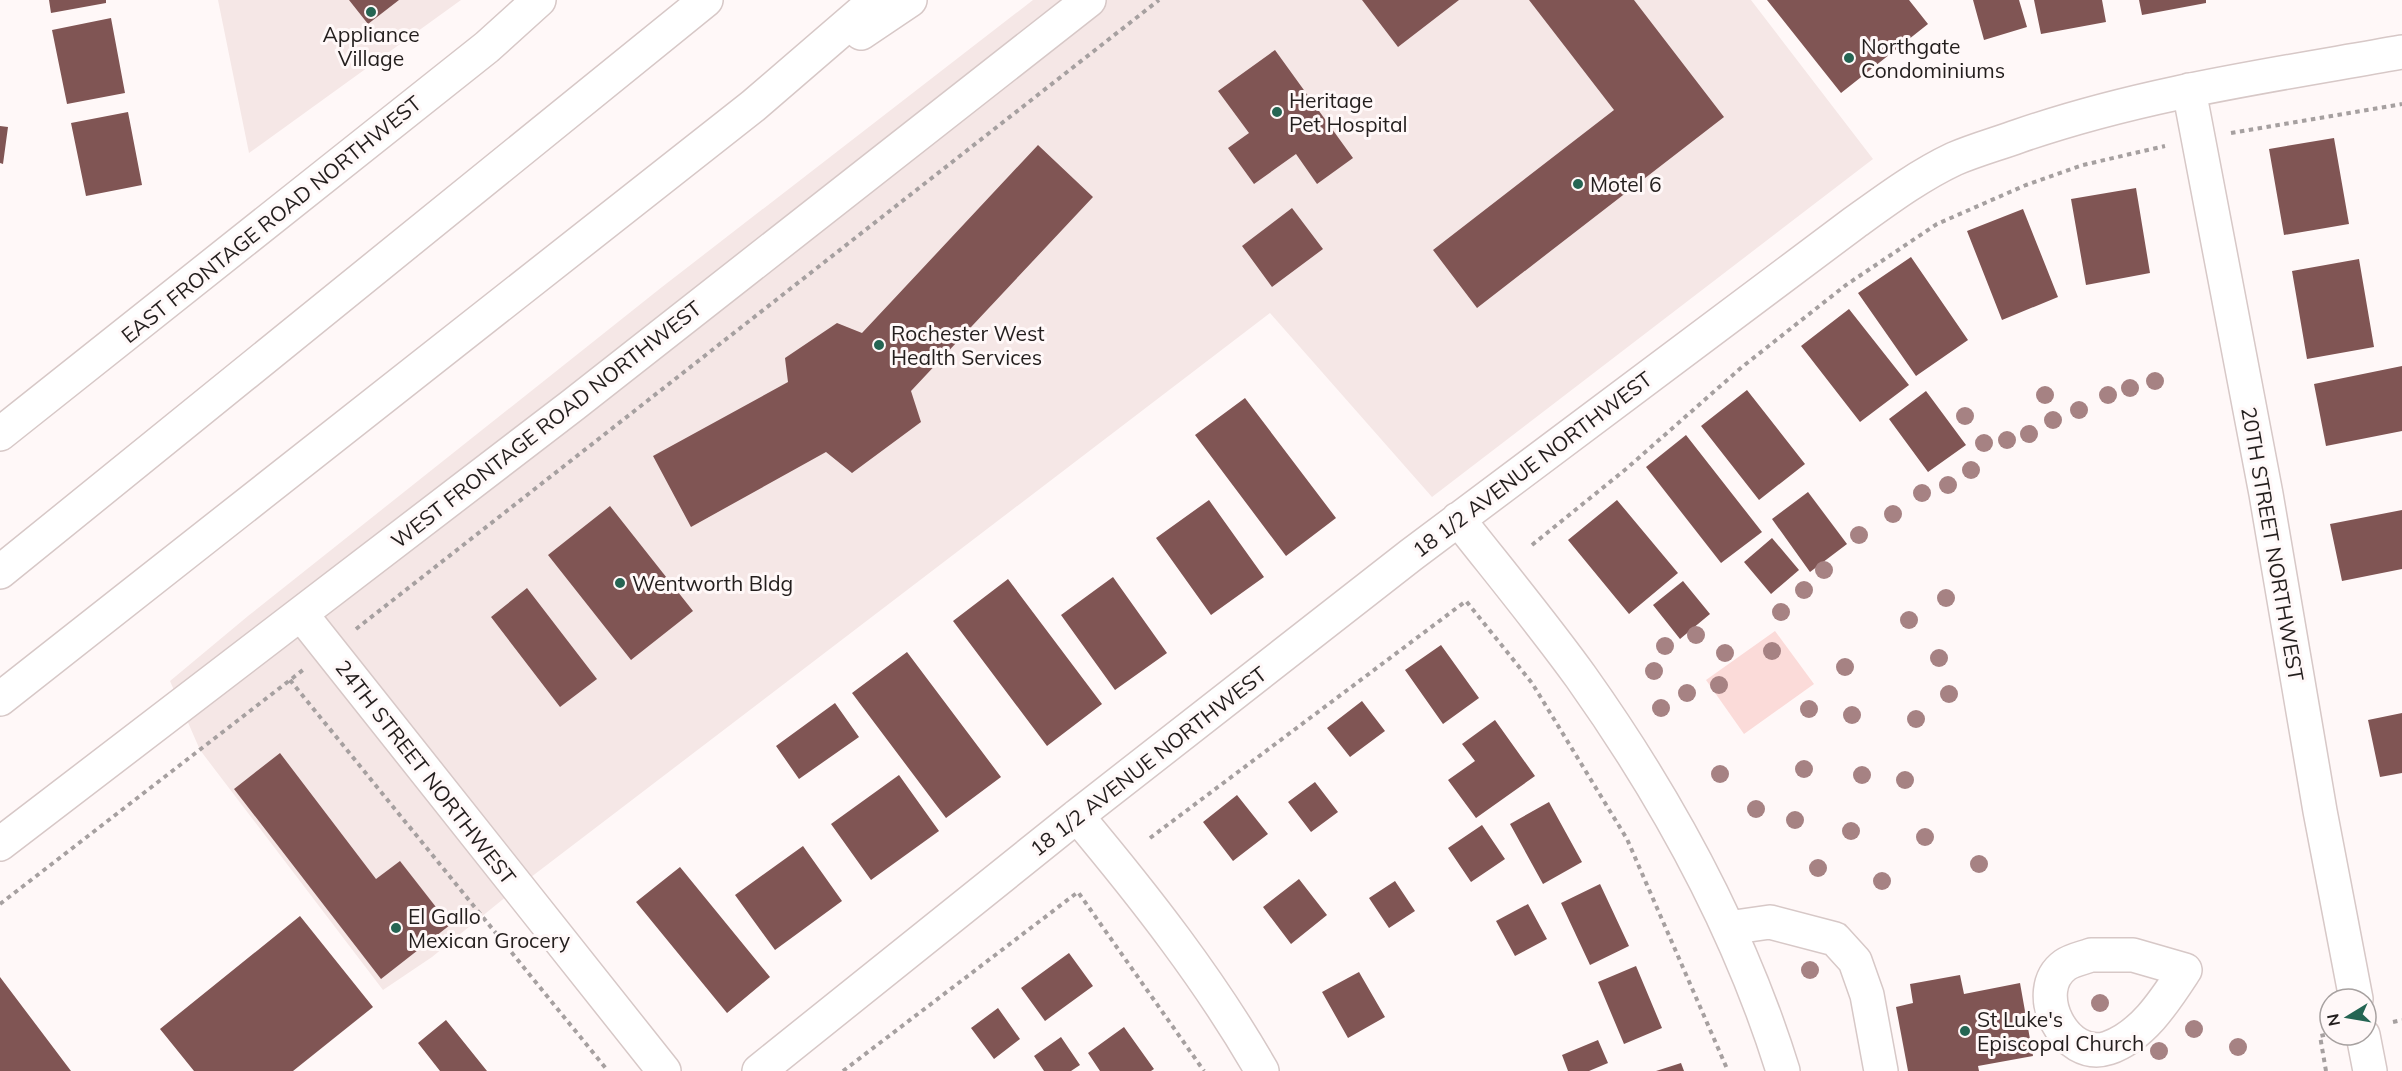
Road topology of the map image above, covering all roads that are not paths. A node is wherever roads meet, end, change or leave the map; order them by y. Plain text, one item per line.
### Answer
1 (539, 0) edge
2 (706, 0) edge
3 (876, 0) edge
4 (910, 0) edge
5 (1089, 0) edge
6 (2402, 52) edge
7 (2189, 90) junction
8 (753, 106) junction
9 (0, 434) edge
10 (1458, 519) junction
11 (0, 572) edge
12 (301, 614) junction
13 (0, 699) edge
14 (1077, 816) junction
15 (0, 844) edge
16 (1728, 928) junction
17 (2354, 987) edge
18 (2365, 1047) edge
19 (664, 1071) edge
20 (759, 1071) edge
21 (1262, 1071) edge
22 (1783, 1071) edge
23 (1881, 1071) edge
24 (2370, 1071) edge

1 - 9 main road, EAST FRONTAGE ROAD NORTHWEST
2 - 11 main road
3 - 8 main road
4 - 8 main road
5 - 12 main road, WEST FRONTAGE ROAD NORTHWEST
6 - 7 main road, 18 1/2 AVENUE NORTHWEST
7 - 10 main road, 18 1/2 AVENUE NORTHWEST
7 - 17 main road, 20TH STREET NORTHWEST
8 - 13 main road
10 - 14 main road, 18 1/2 AVENUE NORTHWEST
10 - 16 main road
12 - 15 main road, WEST FRONTAGE ROAD NORTHWEST
12 - 19 main road, 24TH STREET NORTHWEST
14 - 20 main road, 18 1/2 AVENUE NORTHWEST
14 - 21 main road
16 - 22 main road
16 - 23 main road
18 - 24 main road

